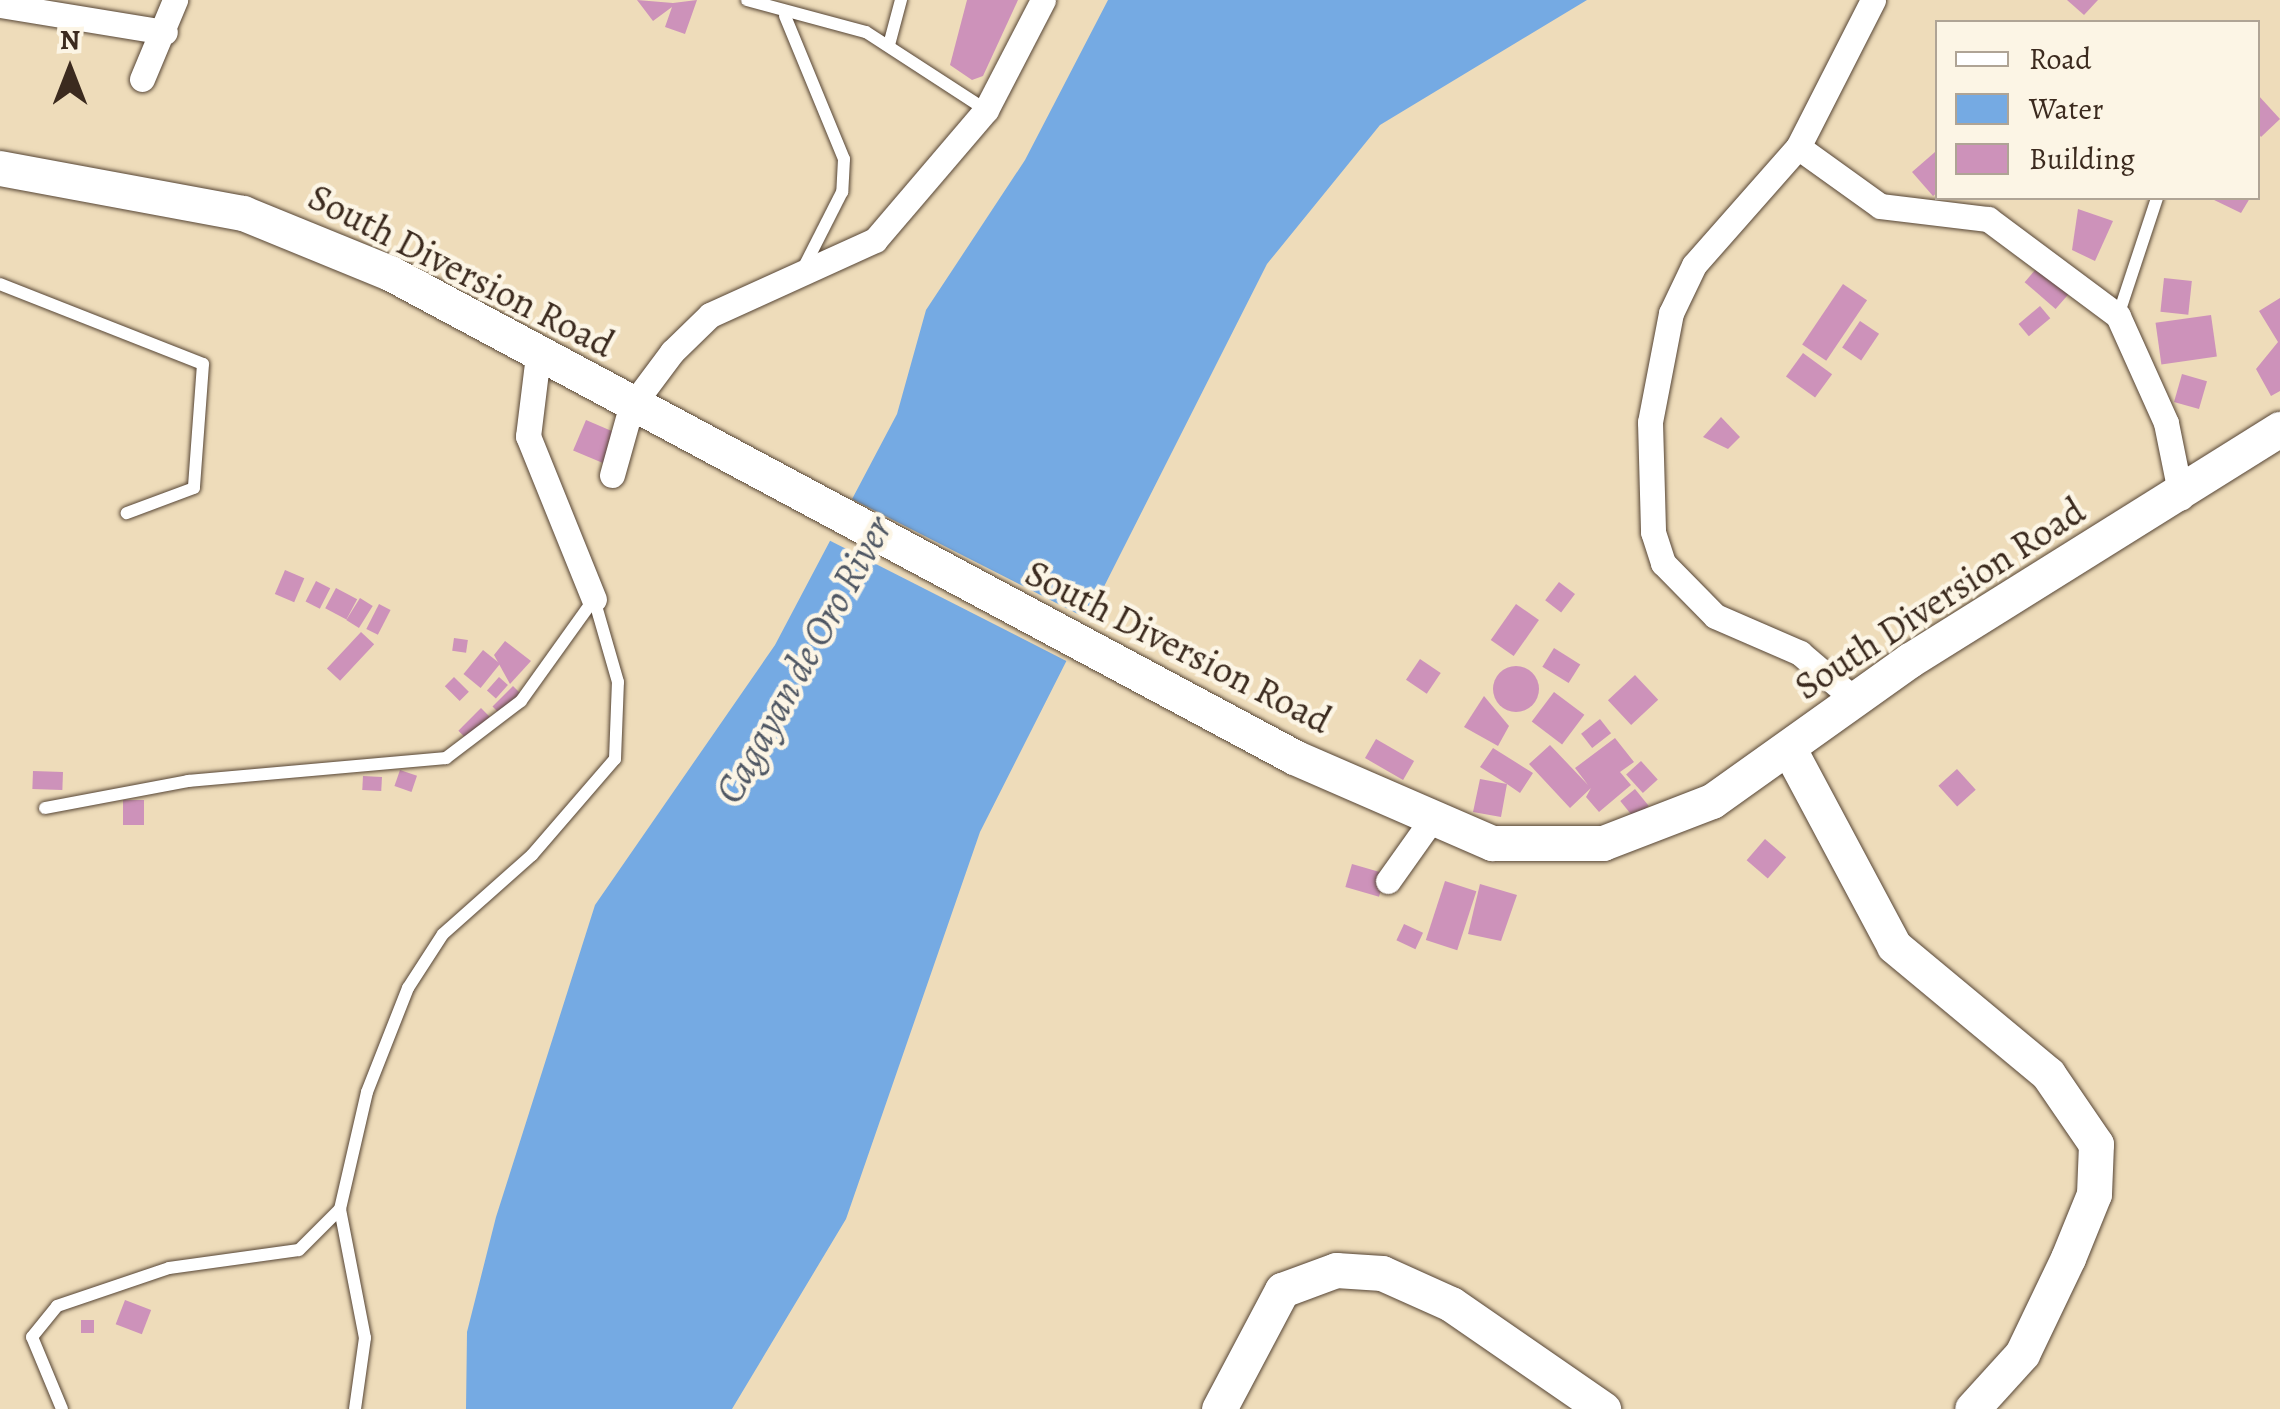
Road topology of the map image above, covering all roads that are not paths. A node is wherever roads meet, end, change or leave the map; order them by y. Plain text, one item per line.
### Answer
1 (175, 0) edge
2 (747, 0) edge
3 (901, 0) edge
4 (1043, 0) edge
5 (1873, 0) edge
6 (0, 5) edge
7 (785, 16) junction
8 (165, 32) junction
9 (890, 45) junction
10 (142, 79) dead end
11 (986, 110) junction
12 (1798, 146) junction
13 (0, 168) edge
14 (2155, 200) edge
15 (799, 277) junction
16 (0, 284) edge
17 (2118, 316) junction
18 (538, 355) junction
19 (631, 408) junction
20 (2280, 429) edge
21 (612, 475) dead end
22 (2182, 497) junction
23 (127, 513) dead end
24 (594, 599) junction
25 (1855, 700) junction
26 (1789, 749) junction
27 (45, 808) dead end
28 (1430, 822) junction
29 (1388, 881) dead end
30 (340, 1209) junction
31 (62, 1409) edge
32 (355, 1409) edge
33 (1219, 1409) edge
34 (1603, 1409) edge
35 (1972, 1409) edge

1 - 8 street
2 - 7 lane
3 - 9 lane
4 - 11 street
5 - 12 street
6 - 8 street
7 - 9 lane
7 - 15 lane
8 - 10 street
9 - 11 lane
11 - 15 street
12 - 17 street
12 - 25 street
13 - 18 main road, South Diversion Road
14 - 17 lane
15 - 19 street
16 - 23 lane
17 - 22 street
18 - 19 main road, South Diversion Road
18 - 24 street
19 - 21 street
19 - 28 main road, South Diversion Road
20 - 22 main road, South Diversion Road
22 - 25 main road, South Diversion Road
24 - 27 lane
24 - 30 lane
25 - 26 main road, South Diversion Road
26 - 28 main road, South Diversion Road
26 - 35 main road
28 - 29 street
30 - 31 lane
30 - 32 lane
33 - 34 main road

